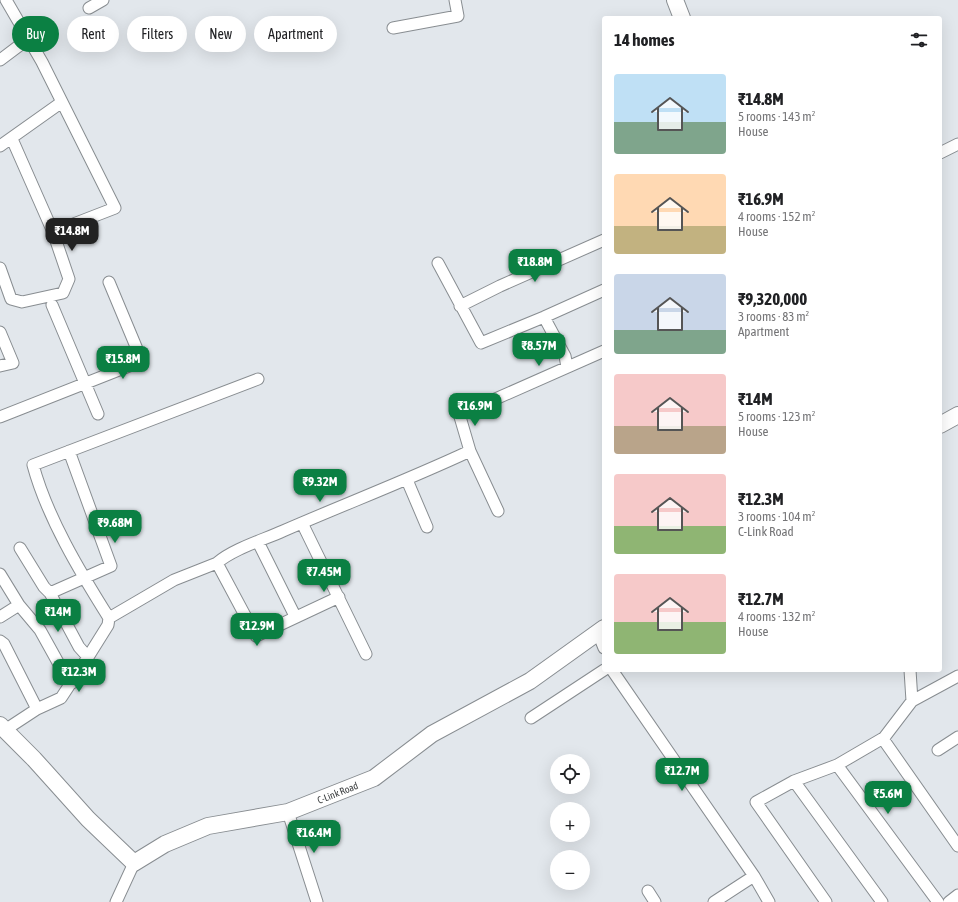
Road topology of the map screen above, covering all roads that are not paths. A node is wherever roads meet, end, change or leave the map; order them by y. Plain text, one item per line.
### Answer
1 (6, 0) edge
2 (103, 0) edge
3 (455, 0) edge
4 (675, 0) edge
5 (89, 8) dead end
6 (15, 16) edge
7 (681, 16) edge
8 (394, 28) dead end
9 (12, 51) edge
10 (35, 52) edge
11 (0, 60) edge
12 (62, 102) junction
13 (12, 139) junction
14 (958, 144) edge
15 (0, 146) edge
16 (942, 152) edge
17 (53, 232) junction
18 (602, 241) edge
19 (438, 263) dead end
20 (0, 268) edge
21 (109, 282) dead end
22 (602, 291) edge
23 (52, 305) dead end
24 (460, 306) junction
25 (544, 317) junction
26 (0, 332) edge
27 (602, 352) edge
28 (0, 366) edge
29 (567, 367) junction
30 (258, 378) dead end
31 (85, 383) junction
32 (484, 404) dead end
33 (458, 410) dead end
34 (98, 414) dead end
35 (958, 415) edge
36 (0, 417) edge
37 (942, 424) edge
38 (69, 451) junction
39 (470, 451) junction
40 (407, 480) junction
41 (498, 512) dead end
42 (302, 523) junction
43 (426, 527) dead end
44 (258, 542) junction
45 (20, 548) dead end
46 (217, 563) junction
47 (0, 574) edge
48 (83, 577) junction
49 (50, 593) junction
50 (339, 597) junction
51 (19, 605) junction
52 (295, 616) junction
53 (0, 617) edge
54 (109, 618) junction
55 (601, 631) edge
56 (0, 641) edge
57 (366, 654) dead end
58 (88, 658) junction
59 (602, 671) edge
60 (613, 672) edge
61 (910, 672) edge
62 (958, 676) edge
63 (72, 683) junction
64 (912, 701) junction
65 (38, 709) junction
66 (531, 718) dead end
67 (2, 728) edge
68 (885, 737) junction
69 (958, 737) edge
70 (938, 750) dead end
71 (837, 765) junction
72 (794, 781) junction
73 (288, 812) junction
74 (958, 846) edge
75 (134, 863) junction
76 (754, 876) junction
77 (648, 891) dead end
78 (958, 895) edge
79 (116, 902) edge
80 (317, 902) edge
81 (655, 902) edge
82 (714, 902) edge
83 (769, 902) edge
84 (826, 902) edge
85 (882, 902) edge
86 (938, 902) edge
87 (949, 902) edge

1 - 6 street
2 - 5 street
3 - 8 street
4 - 7 street
9 - 11 street
10 - 12 street
12 - 13 street
12 - 17 street
13 - 15 street
13 - 17 street
14 - 16 street
17 - 20 street
18 - 24 street
19 - 24 street
21 - 31 street
22 - 25 street
23 - 31 street
24 - 25 street
25 - 29 street
26 - 28 street
27 - 29 street
29 - 32 street
30 - 38 street
31 - 34 street
31 - 36 street
33 - 39 street
35 - 37 street
38 - 48 street
38 - 48 street
39 - 40 street
39 - 41 street
40 - 42 street
40 - 43 street
42 - 44 street
42 - 50 street
44 - 46 street
44 - 52 street
45 - 49 street
46 - 52 street
46 - 54 street
47 - 51 street
48 - 49 street
48 - 54 street
49 - 58 street
50 - 52 street
50 - 57 street
51 - 53 street
51 - 63 street
54 - 58 street
55 - 73 street, C-Link Road
56 - 65 street
58 - 63 street
59 - 66 street
60 - 76 street
61 - 64 street
62 - 64 street
63 - 65 street
64 - 68 street
65 - 67 street
67 - 75 street
68 - 71 street
68 - 74 street
69 - 70 street
71 - 72 street
71 - 86 street
72 - 84 street
72 - 85 street
73 - 75 street, C-Link Road
73 - 80 street
75 - 79 street
76 - 82 street
76 - 83 street
77 - 81 street
78 - 87 street

